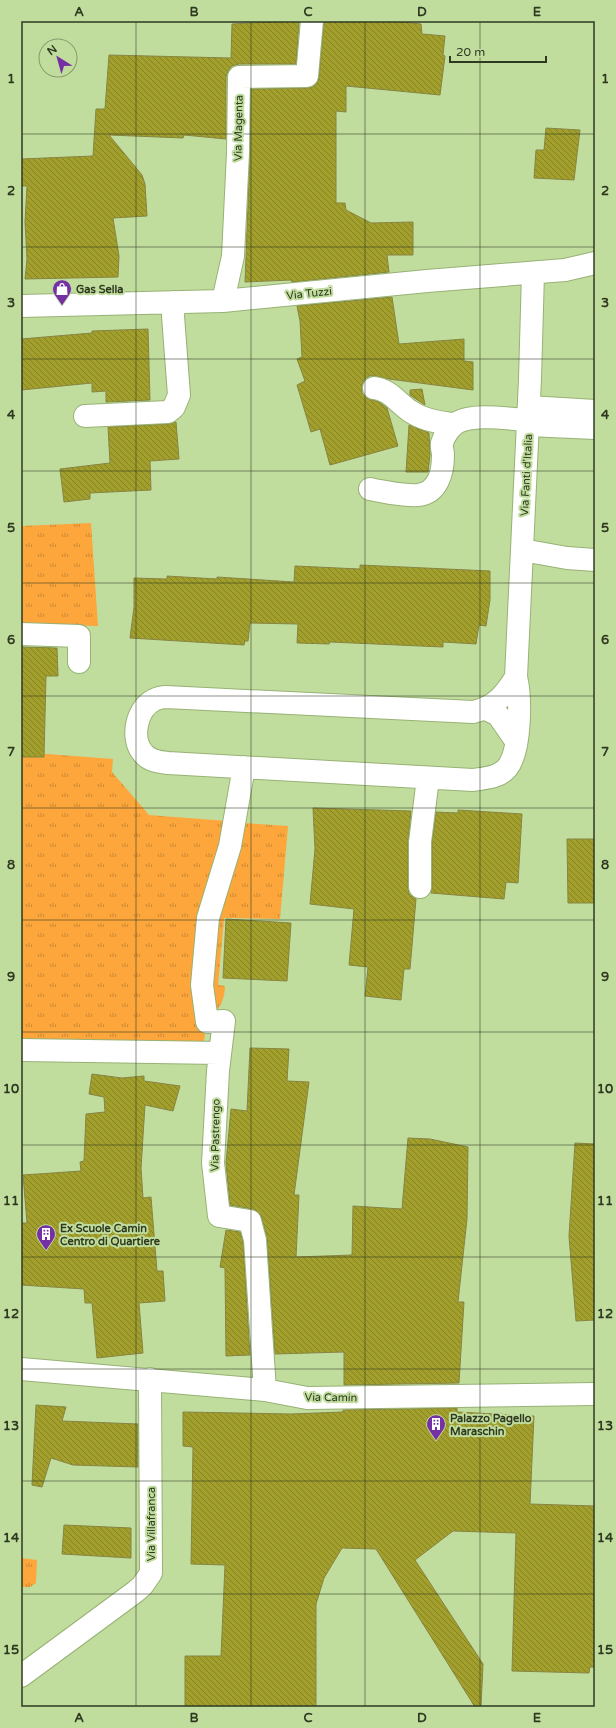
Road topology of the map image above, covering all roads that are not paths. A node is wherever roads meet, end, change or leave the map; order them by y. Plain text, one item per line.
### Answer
1 (312, 21) edge
2 (595, 263) edge
3 (533, 273) junction
4 (223, 301) junction
5 (174, 302) junction
6 (21, 306) edge
7 (374, 388) dead end
8 (595, 411) edge
9 (85, 416) dead end
10 (529, 417) junction
11 (454, 424) junction
12 (595, 428) edge
13 (370, 489) dead end
14 (522, 550) junction
15 (595, 560) edge
16 (21, 634) edge
17 (79, 662) dead end
18 (516, 677) junction
19 (486, 709) junction
20 (516, 741) junction
21 (244, 768) junction
22 (428, 778) junction
23 (420, 887) dead end
24 (21, 1050) edge
25 (220, 1053) junction
26 (21, 1369) edge
27 (150, 1379) junction
28 (265, 1390) junction
29 (595, 1394) edge
30 (21, 1676) edge

1 - 4 street, Via Magenta
2 - 3 street, Via Tuzzi
3 - 4 street, Via Tuzzi
3 - 10 street, Via Fanti d'Italia
4 - 5 street, Via Tuzzi
5 - 6 street, Via Tuzzi
5 - 9 street
7 - 11 street
8 - 10 street
10 - 11 street
10 - 12 street
10 - 14 street, Via Fanti d'Italia
11 - 13 street
14 - 15 street
14 - 18 street, Via Fanti d'Italia
16 - 17 street
18 - 19 street
18 - 20 street, Via Fanti d'Italia
19 - 20 street
19 - 21 street, Via Fanti d'Italia
20 - 22 street, Via Fanti d'Italia
21 - 22 street, Via Fanti d'Italia
21 - 25 street, Via Pastrengo
22 - 23 street
24 - 25 street
25 - 28 street, Via Pastrengo
26 - 27 street, Via Camin
27 - 28 street, Via Camin
27 - 30 street, Via Villafranca
28 - 29 street, Via Camin

